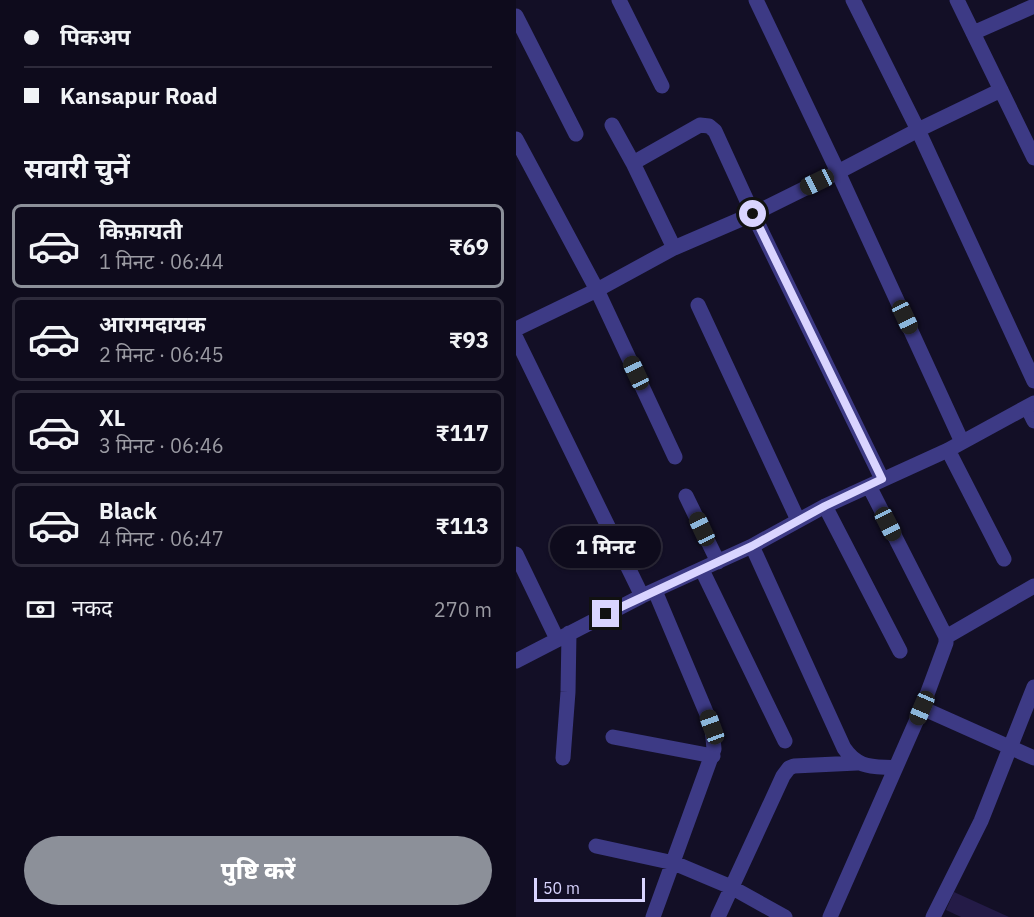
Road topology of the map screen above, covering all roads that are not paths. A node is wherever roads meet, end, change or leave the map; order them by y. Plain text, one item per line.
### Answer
1 (619, 0) edge
2 (756, 0) edge
3 (853, 0) edge
4 (957, 0) edge
5 (1034, 6) edge
6 (516, 16) edge
7 (973, 33) junction
8 (662, 86) dead end
9 (1001, 90) junction
10 (612, 125) dead end
11 (918, 130) junction
12 (576, 134) dead end
13 (516, 139) edge
14 (1034, 158) edge
15 (633, 163) junction
16 (838, 172) junction
17 (753, 214) junction
18 (674, 248) junction
19 (597, 290) junction
20 (698, 305) dead end
21 (516, 329) edge
22 (516, 338) edge
23 (1034, 381) edge
24 (1032, 410) edge
25 (962, 441) junction
26 (948, 450) junction
27 (675, 457) dead end
28 (876, 483) junction
29 (686, 496) dead end
30 (825, 506) junction
31 (798, 520) junction
32 (752, 546) junction
33 (516, 554) edge
34 (1004, 559) dead end
35 (718, 562) junction
36 (702, 570) junction
37 (1034, 586) edge
38 (649, 594) junction
39 (563, 636) junction
40 (946, 637) junction
41 (900, 651) dead end
42 (516, 661) edge
43 (1034, 687) edge
44 (922, 708) junction
45 (614, 737) dead end
46 (785, 741) dead end
47 (1010, 748) junction
48 (713, 756) junction
49 (563, 758) dead end
50 (1034, 758) edge
51 (857, 763) junction
52 (895, 768) junction
53 (596, 846) dead end
54 (674, 863) junction
55 (731, 887) junction
56 (653, 917) edge
57 (718, 917) edge
58 (785, 917) edge
59 (830, 917) edge
60 (933, 917) edge

1 - 8 street
2 - 16 street
3 - 11 street
4 - 7 street
5 - 7 street
6 - 12 street
7 - 9 street
9 - 11 street
9 - 14 street
10 - 15 street
11 - 16 street
11 - 23 street
13 - 19 street
15 - 17 street
15 - 18 street
16 - 17 street
16 - 25 street
17 - 18 street
17 - 28 street
18 - 19 street
19 - 21 street
19 - 27 street
20 - 31 street
22 - 38 street
24 - 25 street
25 - 26 street
26 - 28 street
26 - 34 street
28 - 30 street
28 - 40 street
29 - 35 street
30 - 31 street
30 - 41 street
31 - 32 street
32 - 35 street
32 - 51 street
33 - 39 street
35 - 36 street
36 - 38 street
36 - 46 street
37 - 40 street
38 - 39 street
38 - 48 street
39 - 42 street
39 - 49 street
40 - 44 street
43 - 47 street
44 - 47 street
44 - 52 street
45 - 48 street
47 - 50 street
47 - 60 street
48 - 54 street
51 - 52 street
51 - 55 street
52 - 59 street
53 - 54 street
54 - 55 street
54 - 56 street
55 - 57 street
55 - 58 street

